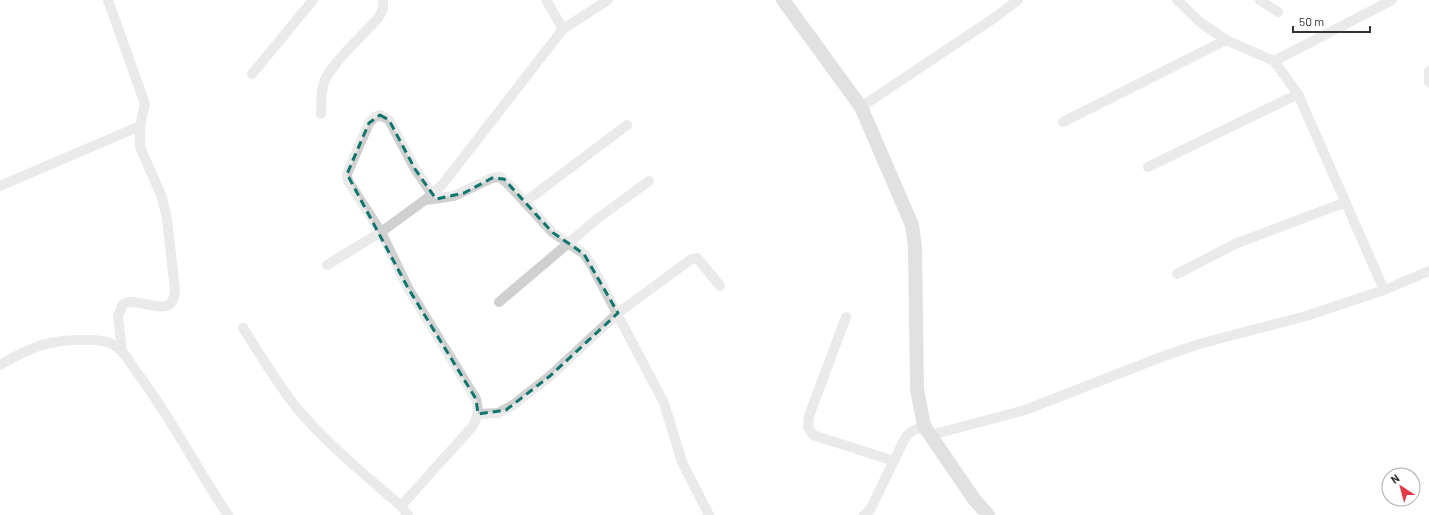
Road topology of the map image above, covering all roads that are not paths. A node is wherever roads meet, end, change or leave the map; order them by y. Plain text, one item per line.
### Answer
1 (108, 0) edge
2 (313, 0) edge
3 (383, 0) edge
4 (546, 0) edge
5 (608, 0) edge
6 (783, 0) edge
7 (1018, 0) edge
8 (1177, 0) edge
9 (1260, 0) edge
10 (1389, 1) edge
11 (1278, 12) dead end
12 (563, 29) junction
13 (1226, 40) junction
14 (1274, 61) junction
15 (1429, 71) edge
16 (252, 74) dead end
17 (1429, 82) edge
18 (1298, 94) junction
19 (861, 107) junction
20 (321, 114) dead end
21 (1063, 122) dead end
22 (140, 126) junction
23 (627, 126) dead end
24 (1148, 167) dead end
25 (649, 181) dead end
26 (0, 186) edge
27 (428, 197) junction
28 (525, 202) junction
29 (1346, 202) junction
30 (380, 232) junction
31 (568, 243) junction
32 (327, 265) dead end
33 (1429, 271) edge
34 (1177, 274) dead end
35 (720, 286) dead end
36 (1384, 290) junction
37 (499, 302) dead end
38 (618, 313) junction
39 (846, 317) dead end
40 (244, 328) dead end
41 (122, 352) junction
42 (0, 365) edge
43 (478, 414) junction
44 (928, 430) junction
45 (894, 461) junction
46 (401, 506) junction
47 (228, 515) edge
48 (408, 515) edge
49 (709, 515) edge
50 (864, 515) edge
51 (988, 515) edge

1 - 22 street
2 - 16 street
3 - 20 street
4 - 12 street
5 - 12 street
6 - 19 street
7 - 19 street
8 - 13 street
9 - 11 street
10 - 14 street
12 - 27 street
13 - 14 street
13 - 21 street
14 - 18 street
15 - 17 street
18 - 24 street
18 - 29 street
19 - 44 street
22 - 26 street
22 - 41 street
23 - 28 street
25 - 31 street
27 - 28 street
27 - 30 street
27 - 30 street
28 - 31 street
29 - 34 street
29 - 36 street
30 - 32 street
30 - 43 street
31 - 37 street
31 - 38 street
33 - 36 street
35 - 38 street
36 - 44 street
38 - 43 street
38 - 49 street
39 - 45 street
40 - 46 street
41 - 42 street
41 - 47 street
43 - 46 street
44 - 45 street
44 - 51 street
45 - 50 street
46 - 48 street

